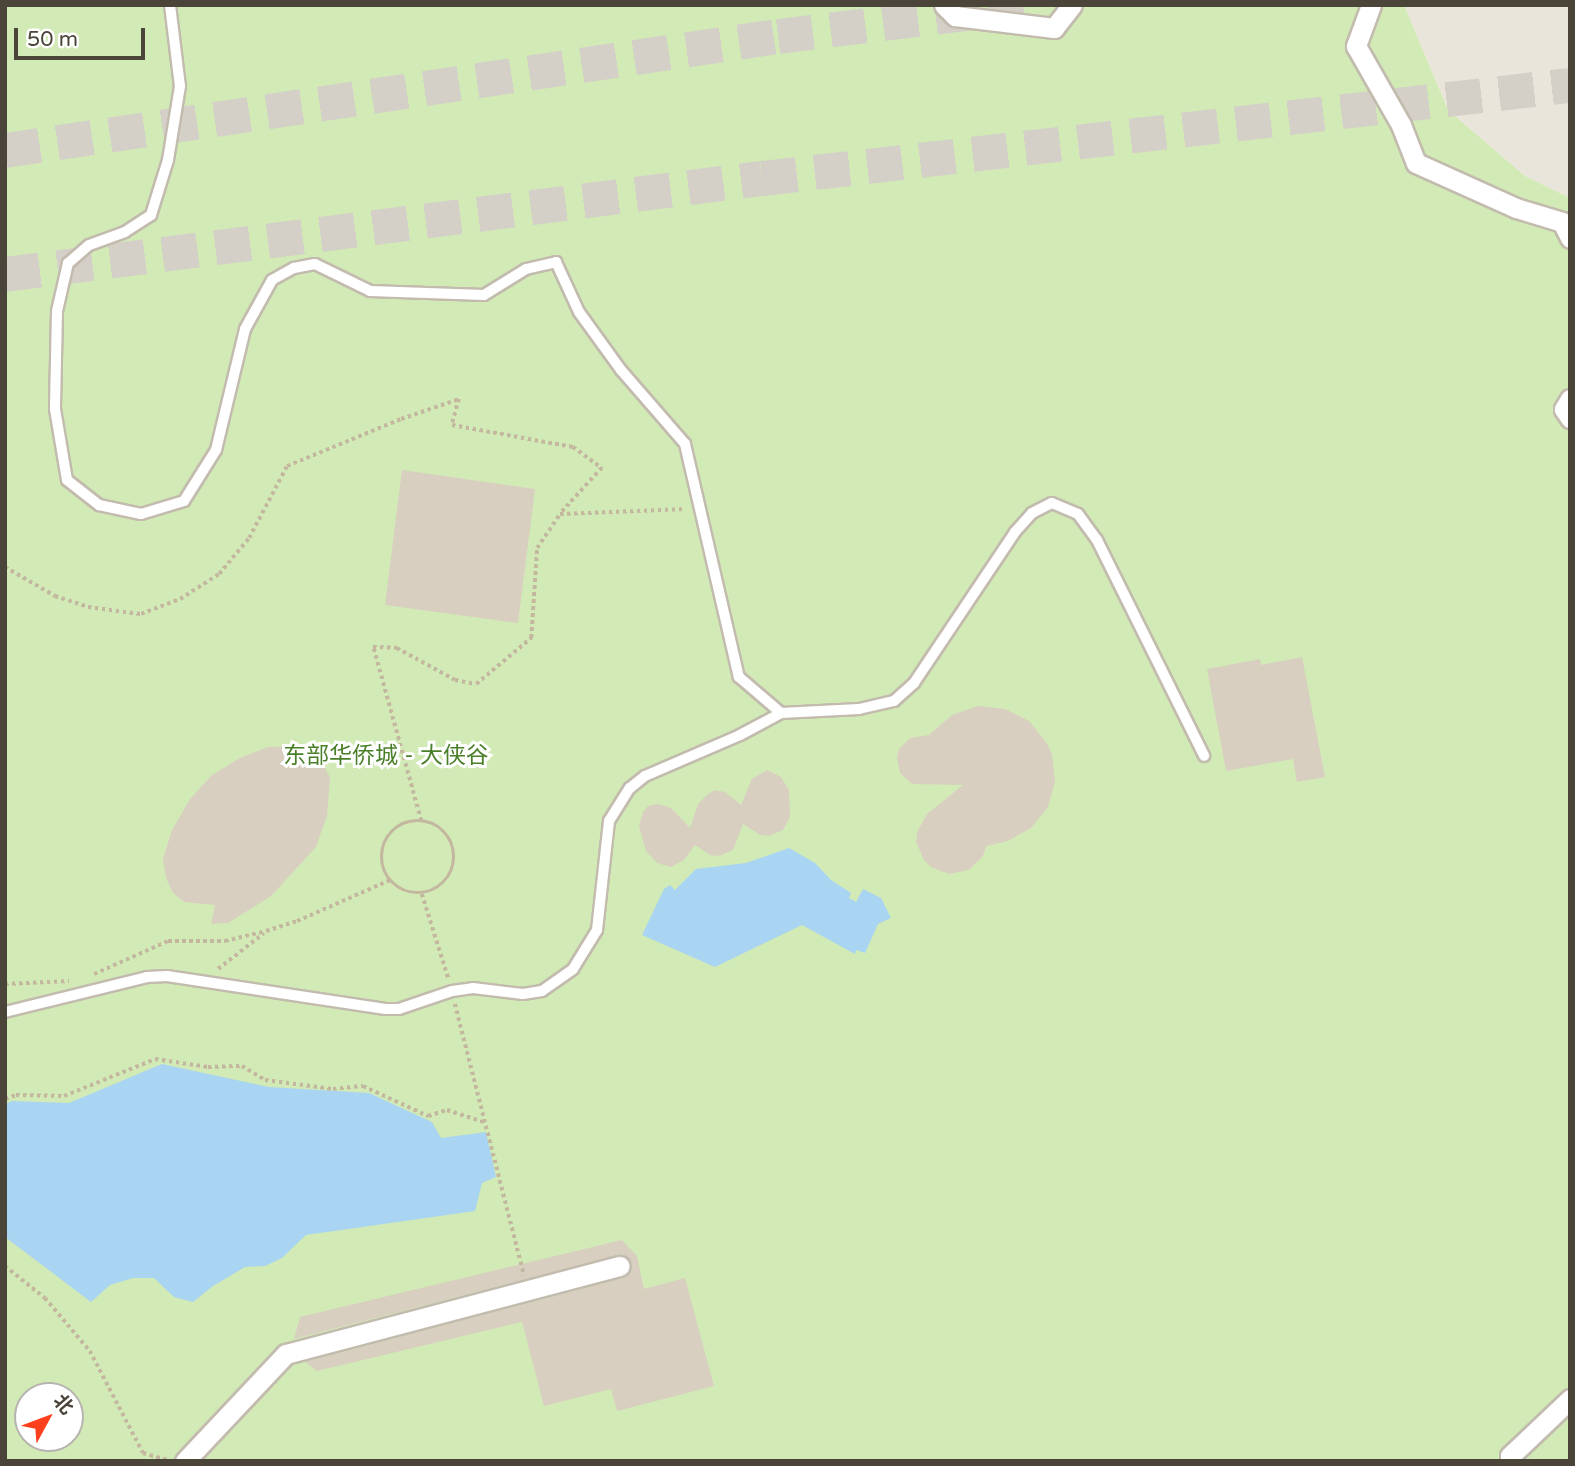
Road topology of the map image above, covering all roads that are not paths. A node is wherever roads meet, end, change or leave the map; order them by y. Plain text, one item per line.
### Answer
1 (170, 5) edge
2 (944, 5) edge
3 (1072, 5) edge
4 (1371, 5) edge
5 (1570, 238) edge
6 (1570, 399) edge
7 (1570, 418) edge
8 (781, 713) junction
9 (1204, 756) dead end
10 (5, 1012) edge
11 (620, 1266) dead end
12 (1570, 1399) edge
13 (185, 1461) edge
14 (1510, 1461) edge

1 - 8 lane
2 - 3 street
4 - 5 street
6 - 7 street
8 - 9 lane
8 - 10 lane
11 - 13 street
12 - 14 street

